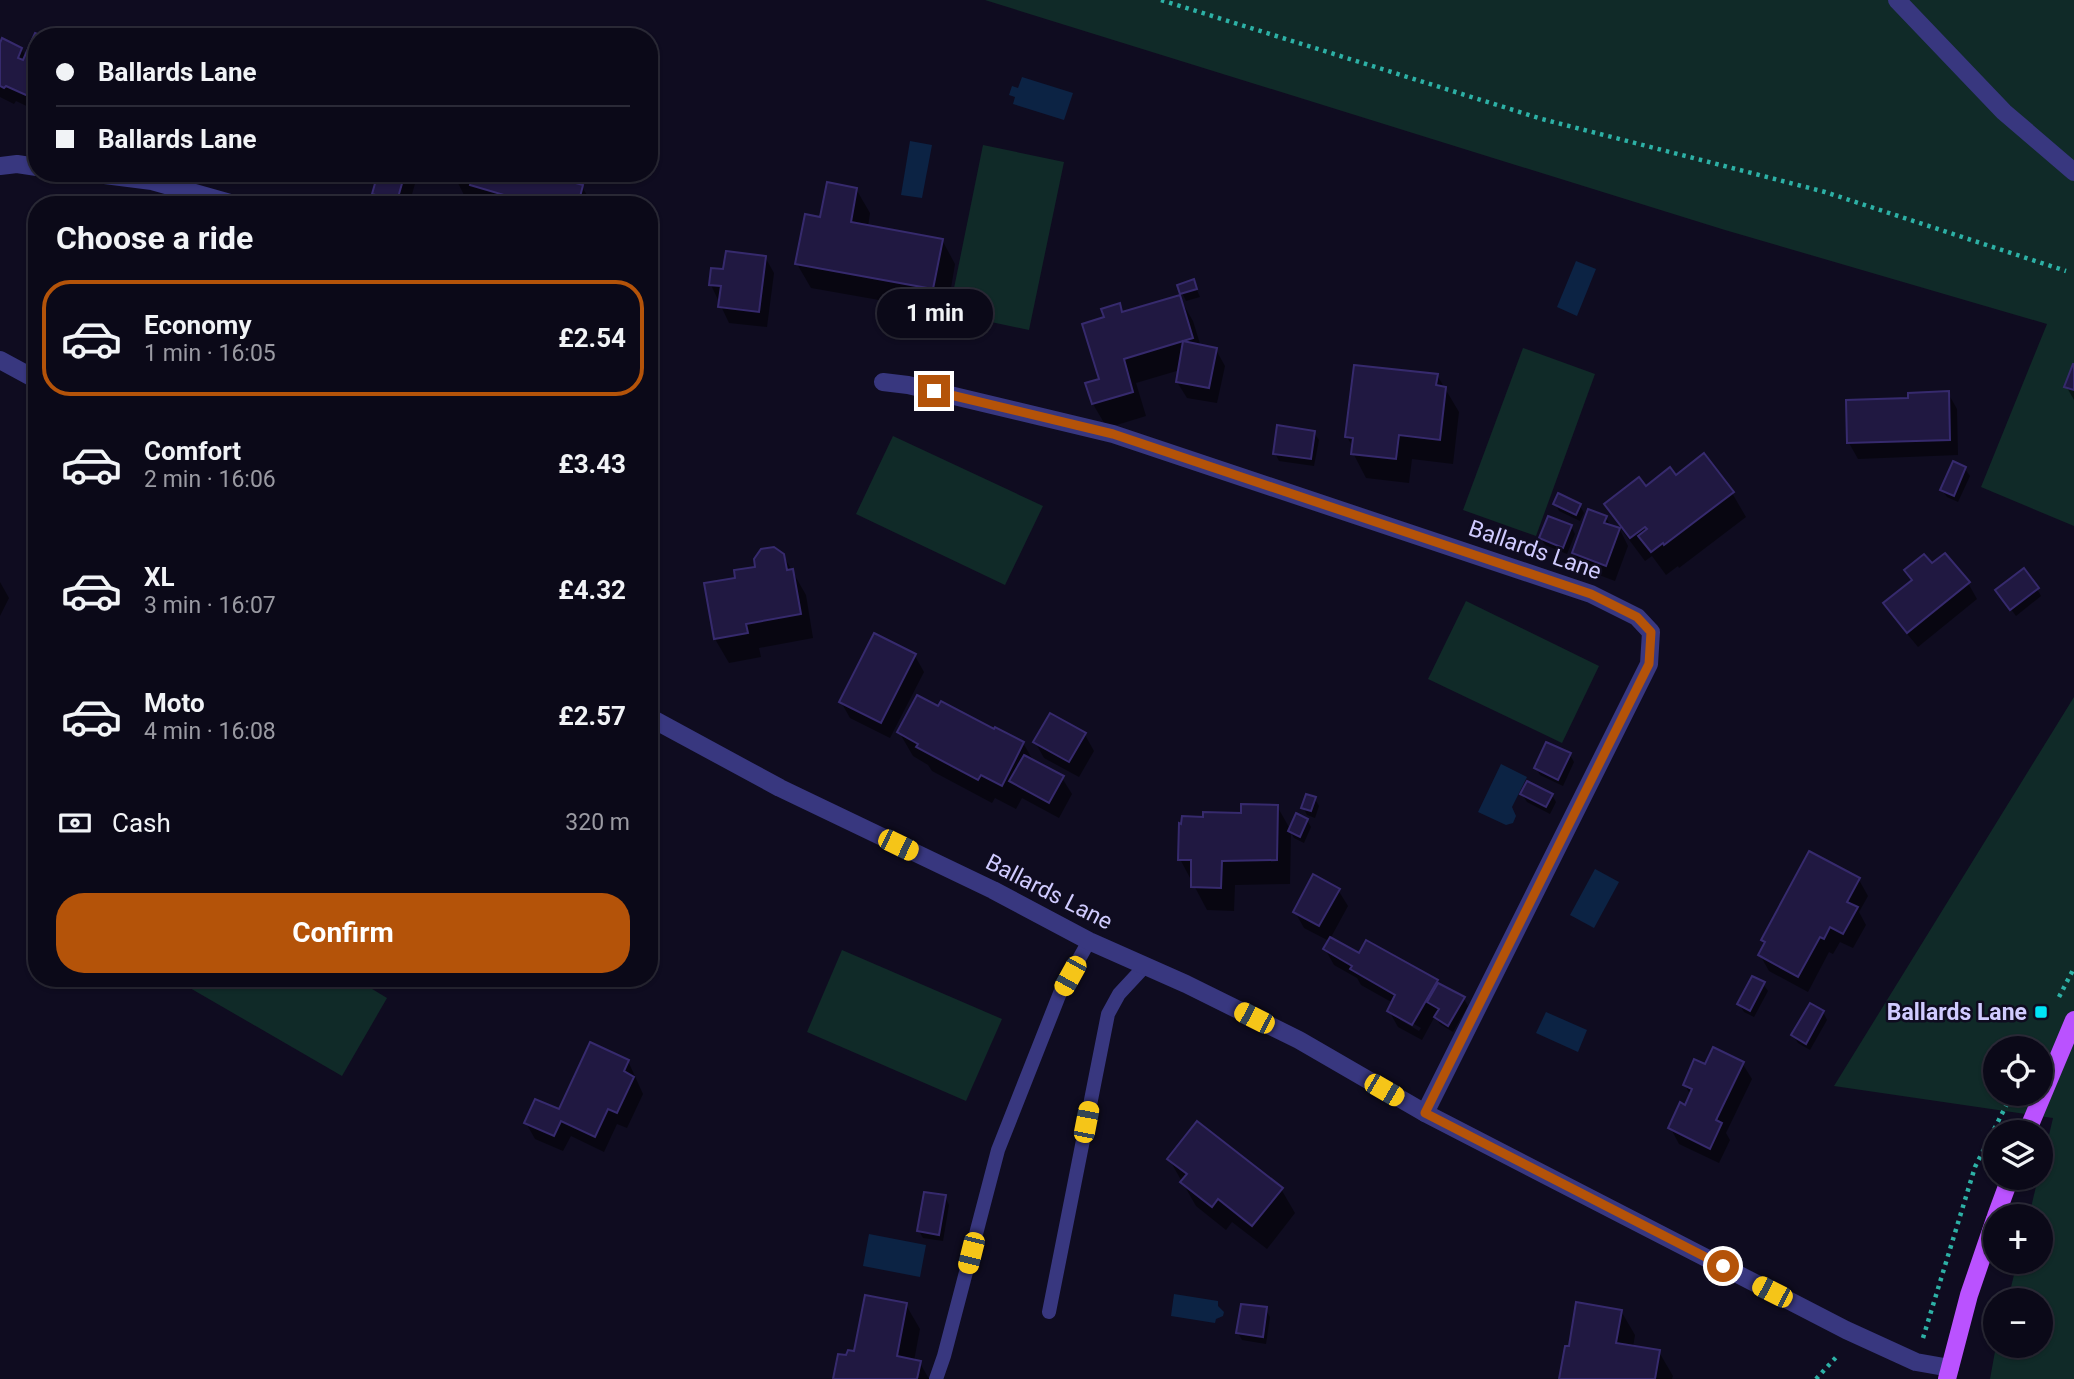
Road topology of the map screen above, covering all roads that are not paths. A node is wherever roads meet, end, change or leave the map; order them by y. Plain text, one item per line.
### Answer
1 (1897, 0) edge
2 (0, 166) edge
3 (28, 166) edge
4 (2074, 172) edge
5 (156, 182) edge
6 (205, 196) edge
7 (0, 360) edge
8 (28, 375) edge
9 (883, 382) dead end
10 (658, 722) edge
11 (1089, 941) junction
12 (1145, 966) junction
13 (2074, 1020) edge
14 (1425, 1113) junction
15 (2032, 1120) edge
16 (1983, 1255) edge
17 (1049, 1312) dead end
18 (1948, 1373) edge
19 (936, 1379) edge

1 - 4 street
2 - 3 street
5 - 6 street
7 - 8 street
9 - 14 street, Ballards Lane
10 - 11 street, Ballards Lane
11 - 12 street, Ballards Lane
11 - 19 lane
12 - 14 street, Ballards Lane
12 - 17 lane
13 - 15 main road
14 - 18 street, Ballards Lane
16 - 18 main road

